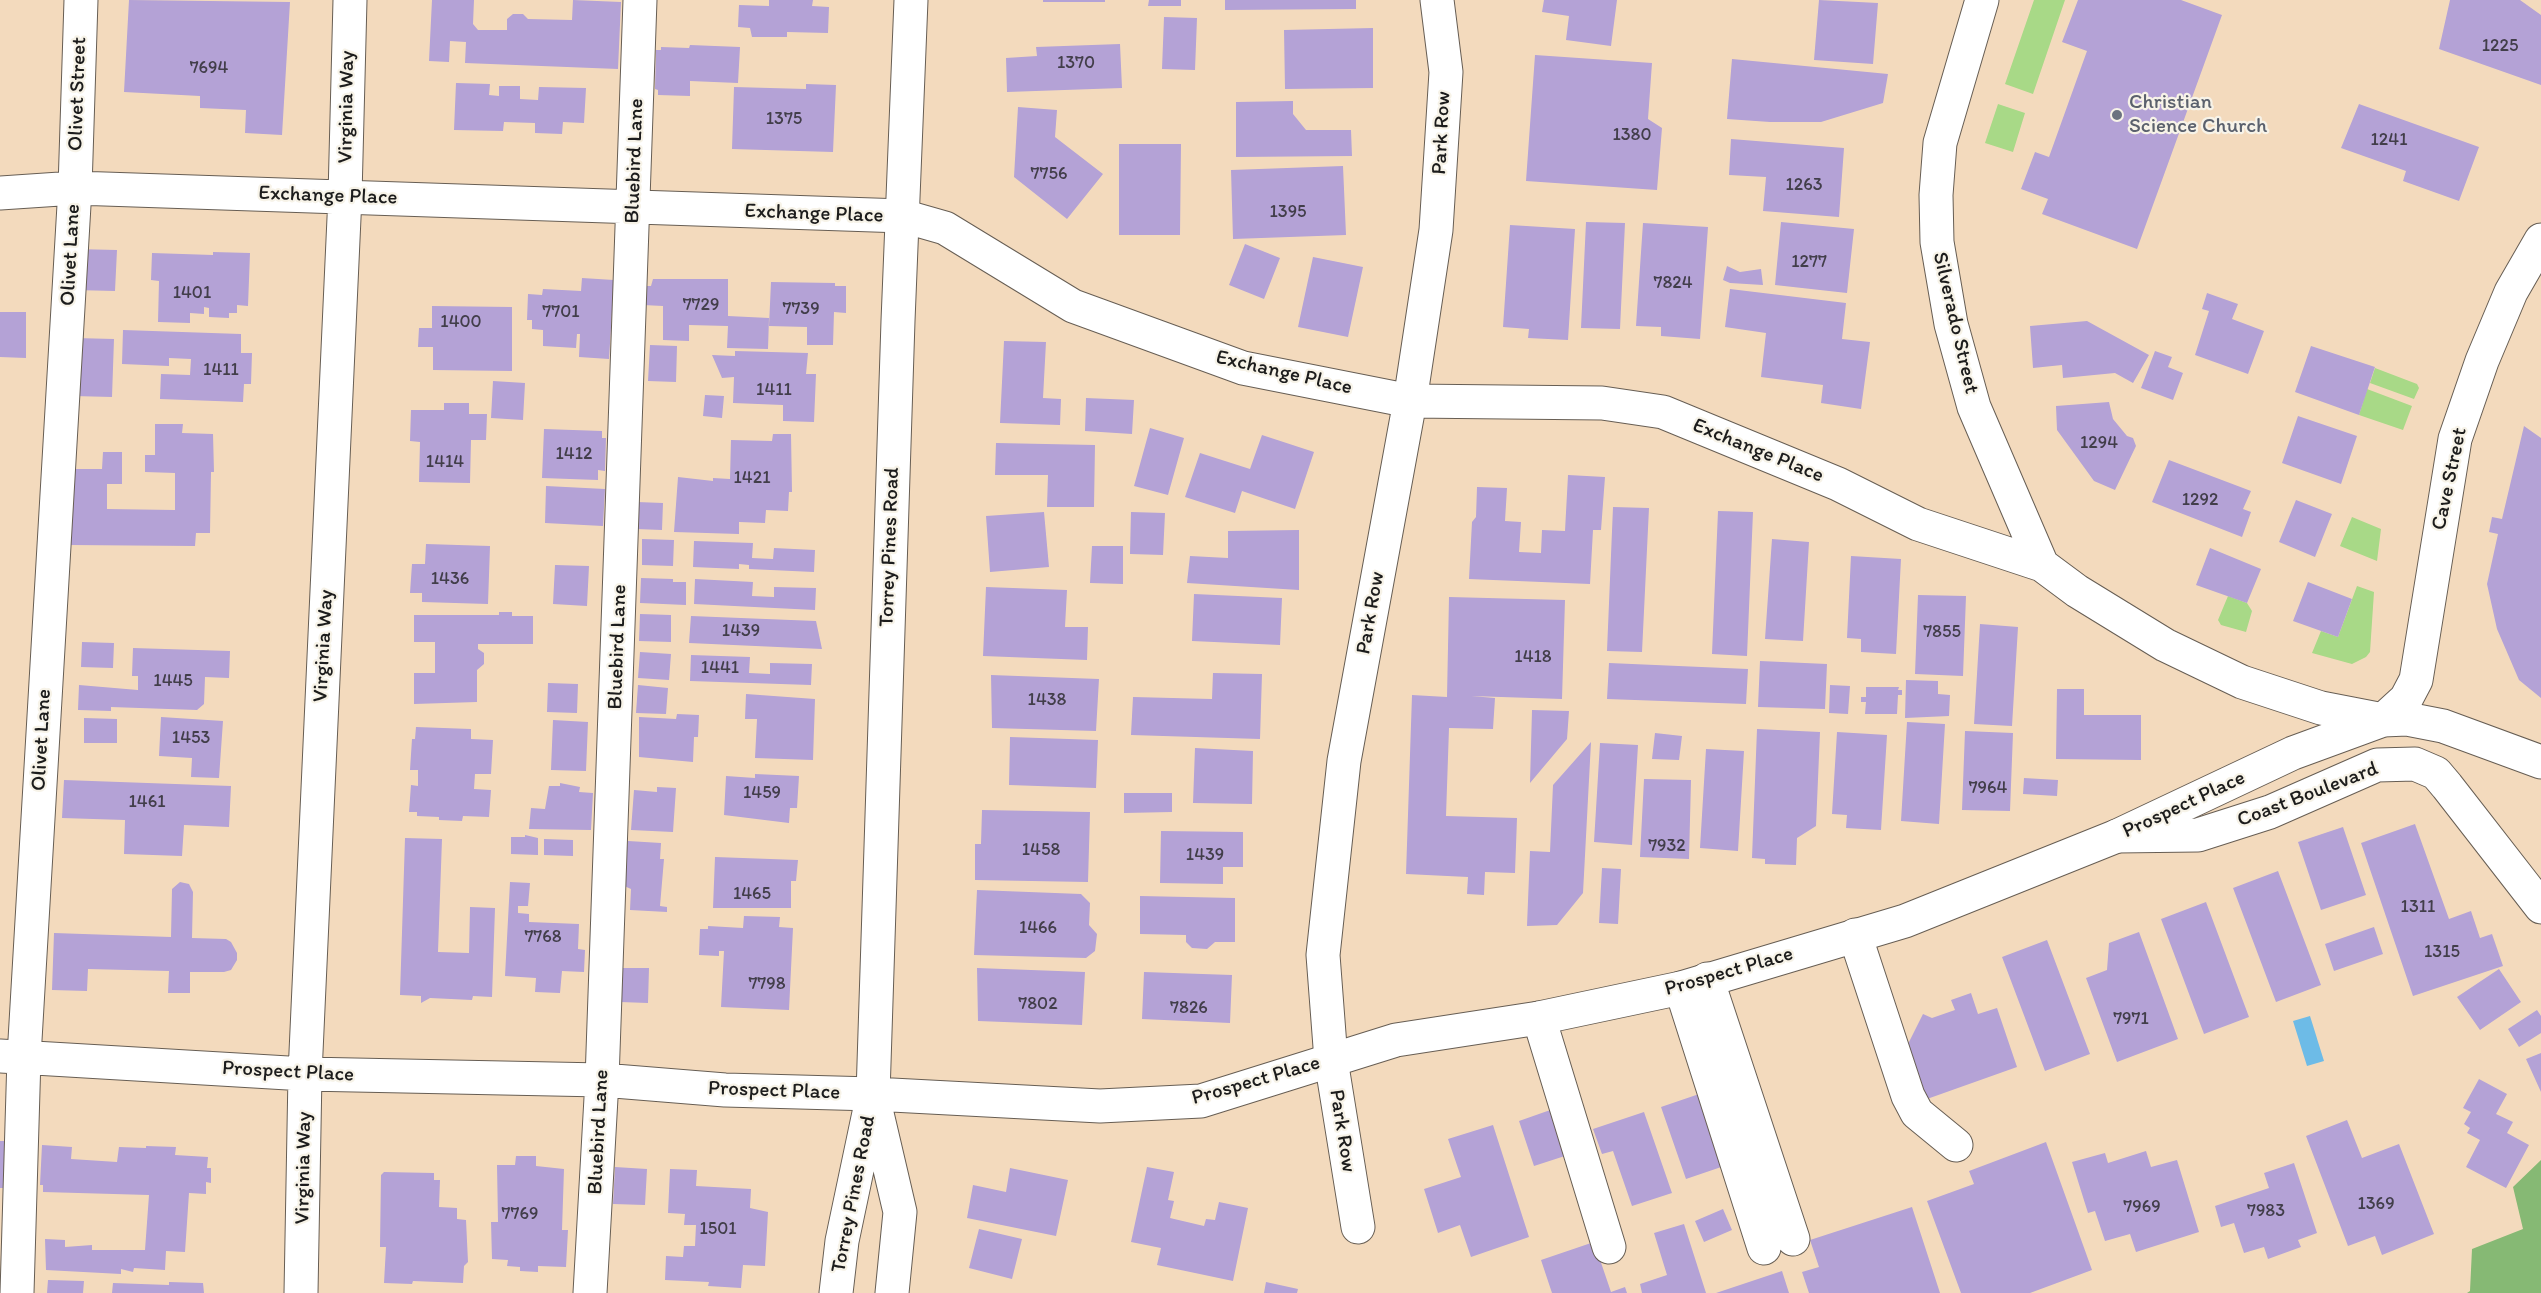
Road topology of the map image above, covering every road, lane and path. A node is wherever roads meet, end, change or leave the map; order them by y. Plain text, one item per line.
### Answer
1 (81, 0) edge
2 (350, 0) edge
3 (640, 0) edge
4 (911, 0) edge
5 (1437, 0) edge
6 (1982, 0) edge
7 (0, 173) edge
8 (75, 188) junction
9 (0, 193) edge
10 (345, 196) junction
11 (634, 208) junction
12 (903, 216) junction
13 (2541, 240) edge
14 (1410, 401) junction
15 (2042, 565) junction
16 (2383, 720) junction
17 (2541, 762) edge
18 (2117, 836) junction
19 (2541, 907) edge
20 (1855, 935) junction
21 (1694, 984) junction
22 (1539, 1018) junction
23 (12, 1056) edge
24 (1331, 1060) junction
25 (305, 1074) junction
26 (602, 1080) junction
27 (873, 1094) junction
28 (1956, 1145) dead end
29 (1358, 1227) dead end
30 (1778, 1244) dead end
31 (1609, 1246) dead end
32 (17, 1293) edge
33 (302, 1293) edge
34 (590, 1293) edge
35 (836, 1293) edge
36 (891, 1293) edge

1 - 8 street, Olivet Street
2 - 10 street, Virginia Way
3 - 11 street, Bluebird Lane
4 - 12 street, Torrey Pines Road
5 - 14 street, Park Row
6 - 15 street, Silverado Street
7 - 8 street
8 - 9 street
8 - 10 street, Exchange Place
8 - 23 street, Olivet Lane
10 - 11 street, Exchange Place
10 - 25 street, Virginia Way
11 - 12 street, Exchange Place
11 - 26 street, Bluebird Lane
12 - 14 street, Exchange Place
12 - 27 street, Torrey Pines Road
13 - 16 street, Cave Street
14 - 15 street, Exchange Place
14 - 24 street, Park Row
15 - 16 street, Exchange Place
16 - 17 street
16 - 18 street, Prospect Place
18 - 19 street, Coast Boulevard
18 - 20 street, Prospect Place
20 - 21 street, Prospect Place
20 - 28 street
21 - 22 street, Prospect Place
21 - 30 street
22 - 24 street, Prospect Place
22 - 31 street
23 - 25 street, Prospect Place
23 - 32 street, Olivet Lane
24 - 27 street, Prospect Place
24 - 29 street, Park Row
25 - 26 street, Prospect Place
25 - 33 street, Virginia Way
26 - 27 street, Prospect Place
26 - 34 street, Bluebird Lane
27 - 35 street, Torrey Pines Road
27 - 36 street, Torrey Pines Road

